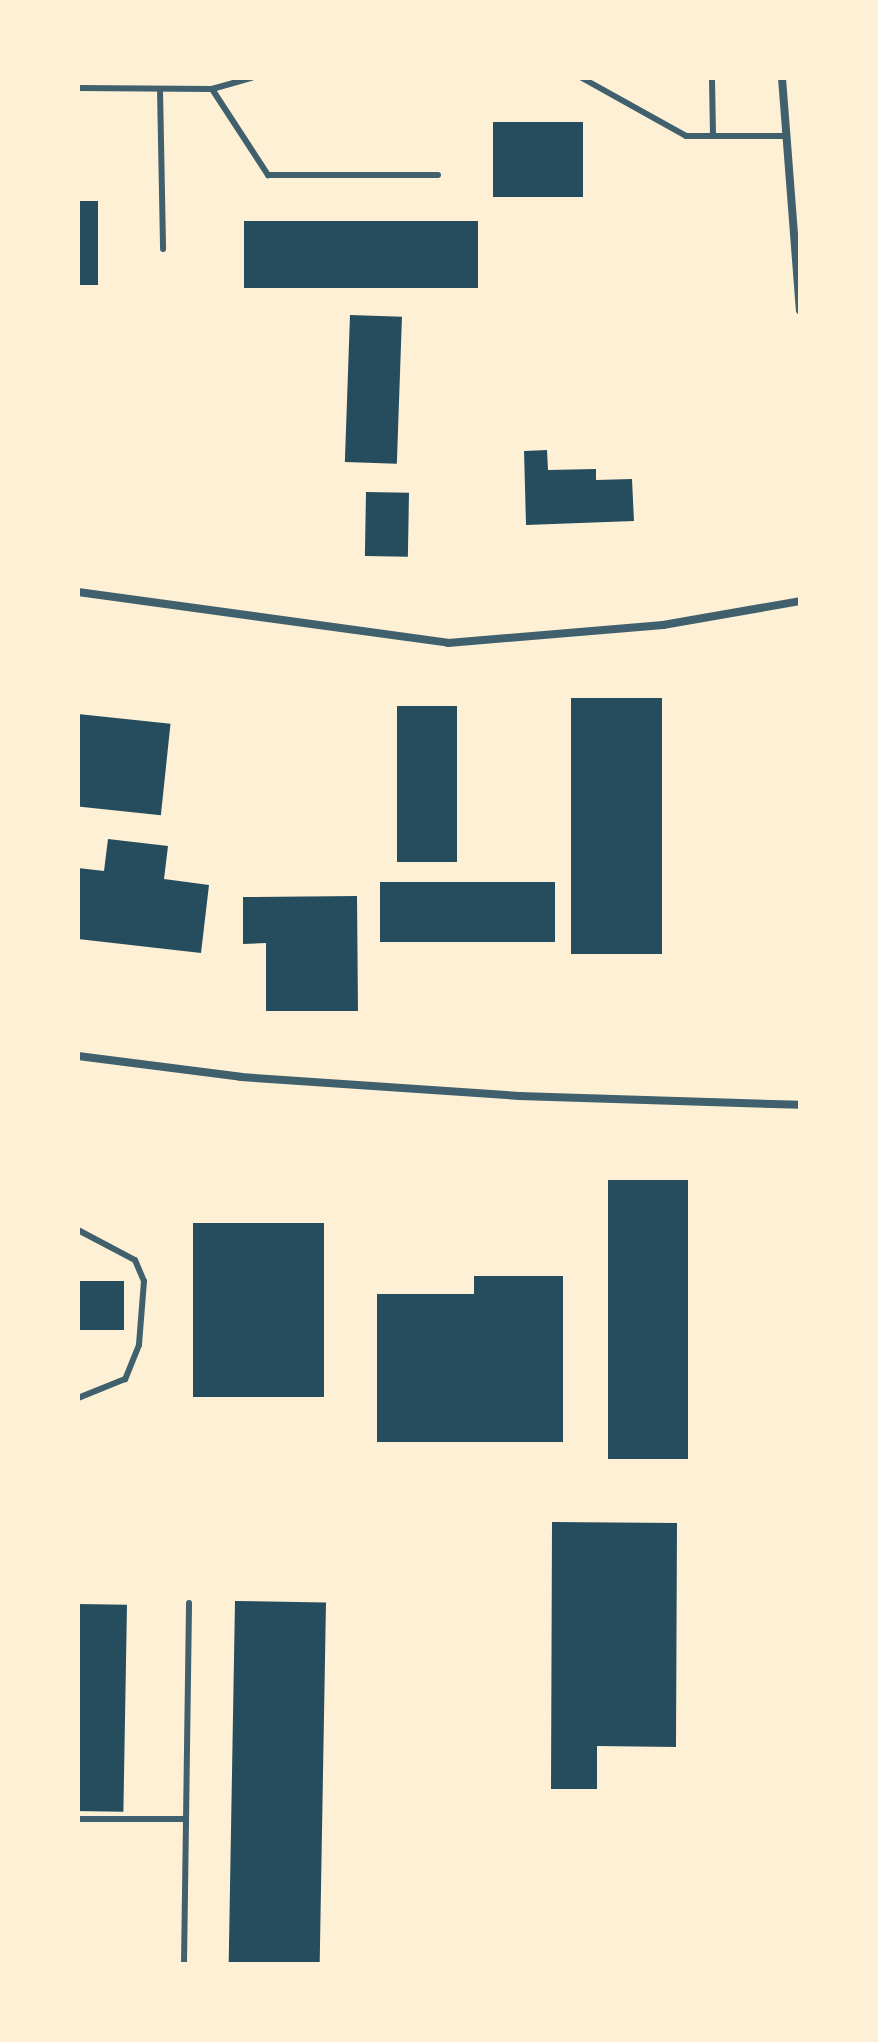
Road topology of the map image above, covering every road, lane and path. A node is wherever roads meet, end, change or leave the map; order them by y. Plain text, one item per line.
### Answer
1 (251, 78) edge
2 (582, 78) edge
3 (712, 78) edge
4 (782, 78) edge
5 (78, 88) edge
6 (160, 89) junction
7 (212, 89) junction
8 (713, 136) junction
9 (787, 136) junction
10 (438, 175) dead end
11 (163, 249) dead end
12 (800, 310) edge
13 (78, 592) edge
14 (800, 601) edge
15 (78, 1056) edge
16 (800, 1105) edge
17 (78, 1230) edge
18 (78, 1398) edge
19 (189, 1603) dead end
20 (78, 1819) edge
21 (186, 1819) junction
22 (184, 1964) edge

1 - 7 lane
2 - 8 lane
3 - 8 lane
4 - 9 street
5 - 6 lane
6 - 7 lane
6 - 11 lane
7 - 10 lane
8 - 9 lane
9 - 12 street
13 - 14 street
15 - 16 street
17 - 18 lane
19 - 21 lane
20 - 21 lane
21 - 22 lane

